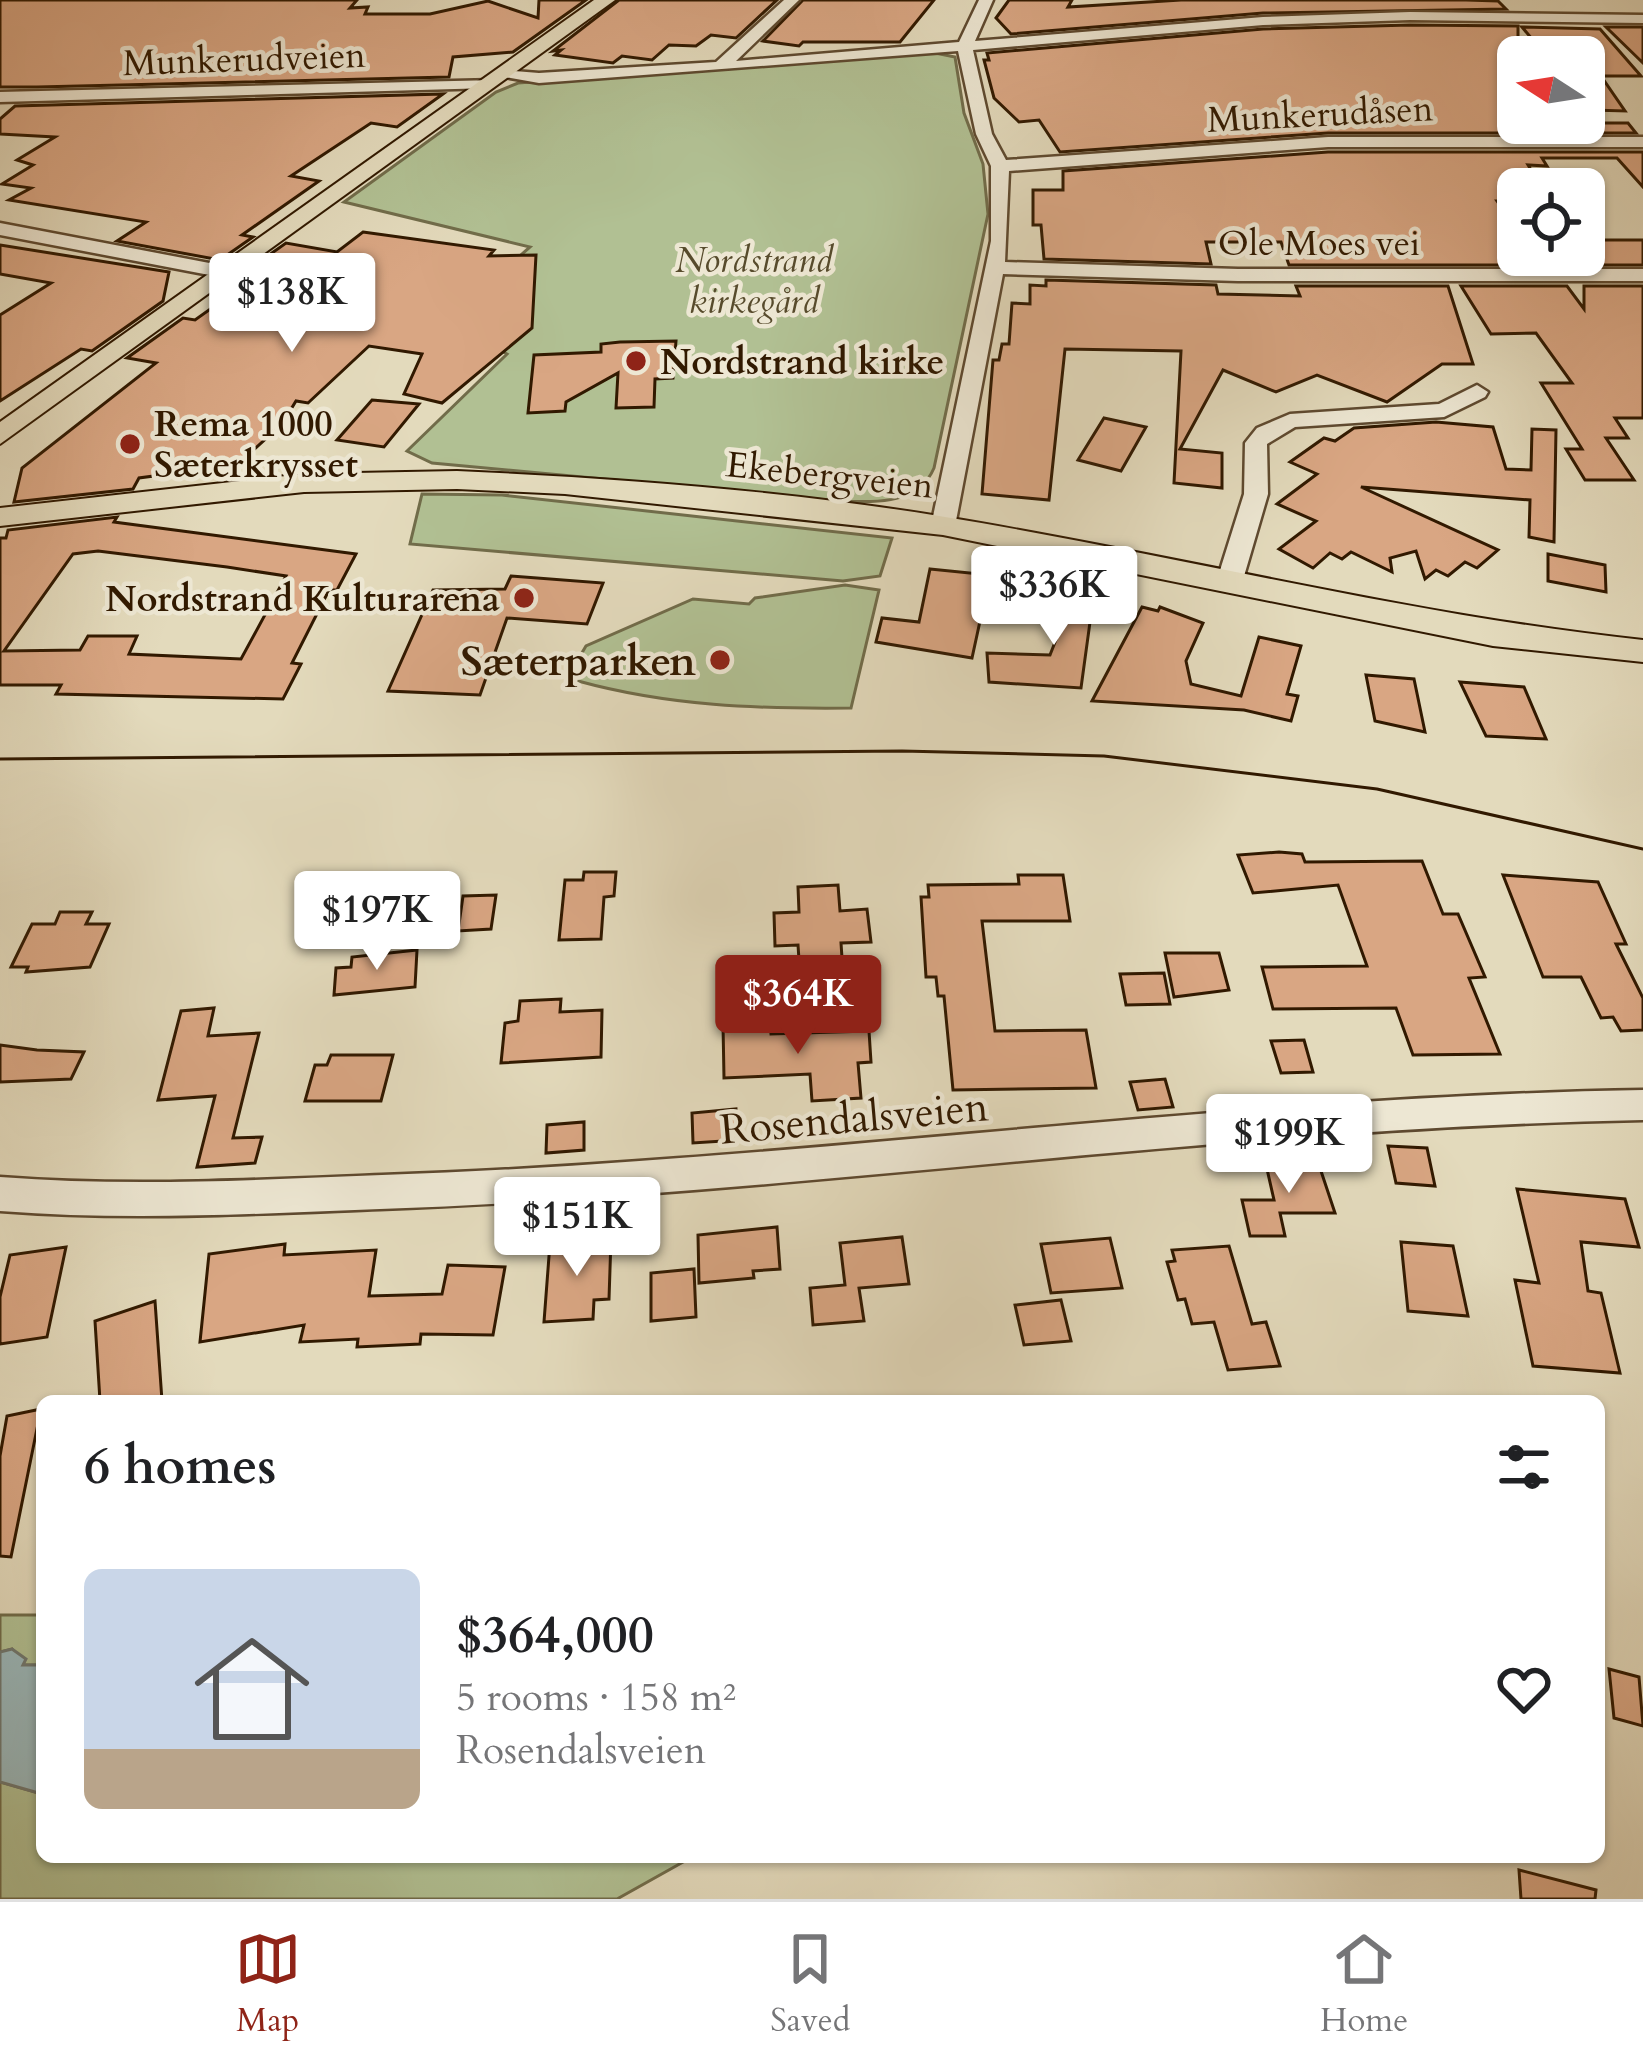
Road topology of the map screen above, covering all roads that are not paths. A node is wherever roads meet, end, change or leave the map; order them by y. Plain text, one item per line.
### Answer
1 (606, 0) edge
2 (792, 0) edge
3 (986, 0) edge
4 (1643, 19) edge
5 (965, 46) junction
6 (720, 67) junction
7 (496, 79) junction
8 (0, 98) edge
9 (1643, 142) edge
10 (1000, 166) junction
11 (0, 229) edge
12 (995, 268) junction
13 (225, 272) junction
14 (1643, 275) edge
15 (1477, 392) dead end
16 (0, 435) edge
17 (0, 517) edge
18 (943, 526) junction
19 (1229, 583) junction
20 (1643, 651) edge
21 (1643, 1105) edge
22 (0, 1194) edge

1 - 7 main road
2 - 6 street
3 - 5 street
4 - 5 street, Munkerudveien
5 - 6 street, Munkerudveien
5 - 10 street
6 - 7 street, Munkerudveien
7 - 8 street, Munkerudveien
7 - 13 main road
9 - 10 street, Munkerudåsen
10 - 12 street
11 - 13 street
12 - 14 street, Ole Moes vei
12 - 18 street
13 - 16 main road
15 - 19 street
17 - 18 main road, Ekebergveien
18 - 19 main road, Ekebergveien
19 - 20 main road, Ekebergveien
21 - 22 street, Rosendalsveien

